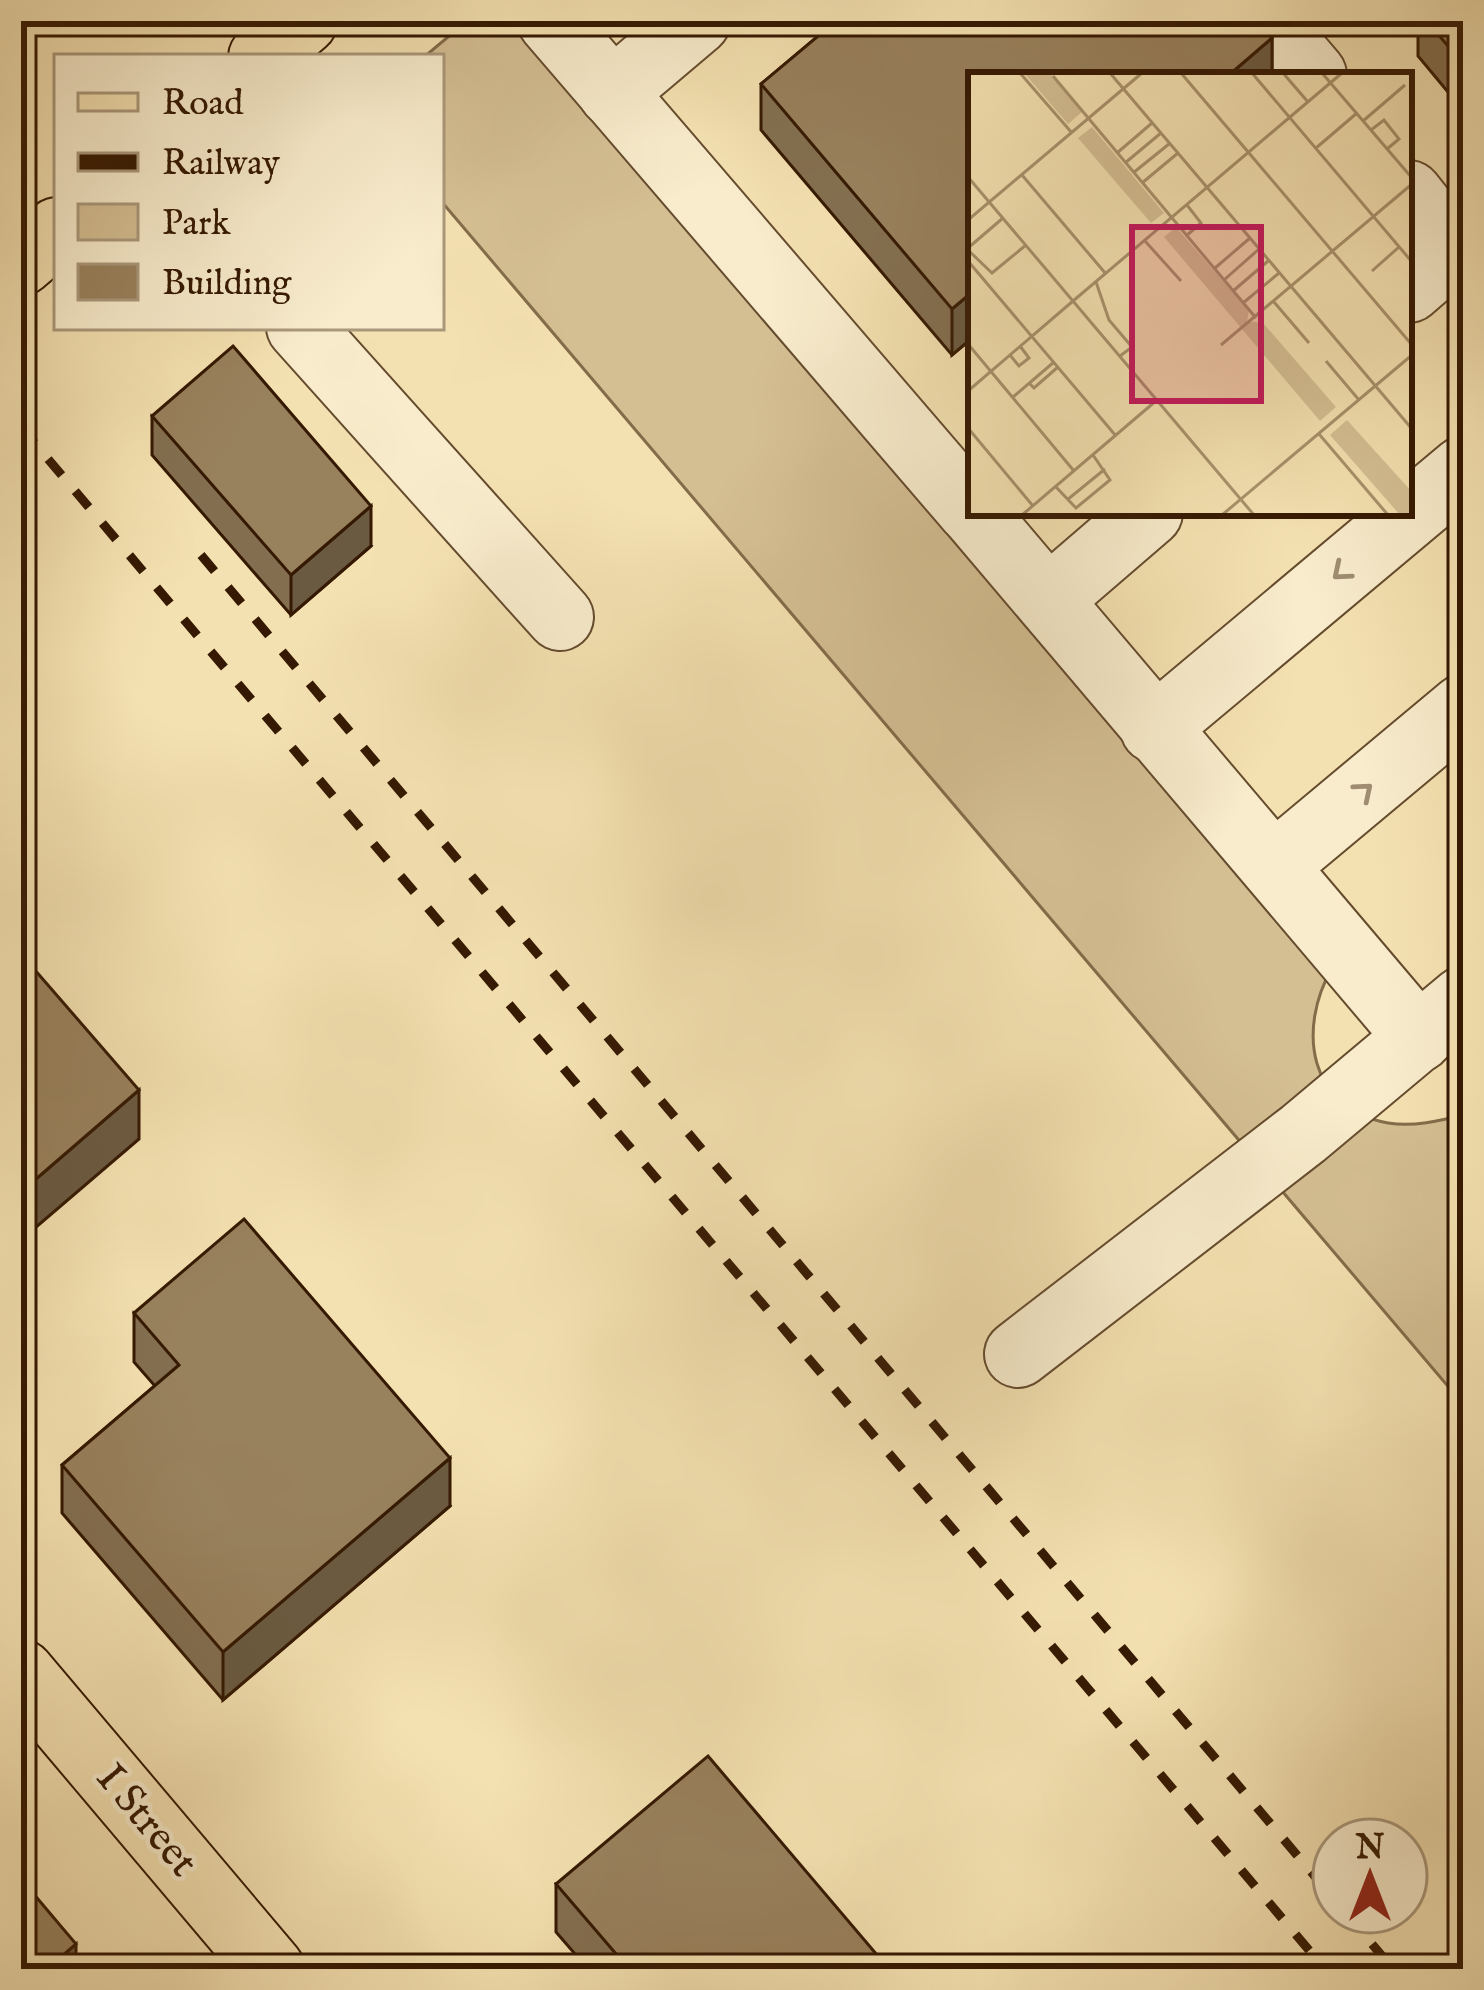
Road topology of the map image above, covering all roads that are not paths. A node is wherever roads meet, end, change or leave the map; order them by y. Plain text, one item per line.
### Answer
1 (304, 21) edge
2 (551, 21) edge
3 (697, 21) edge
4 (1267, 21) edge
5 (266, 54) edge
6 (1310, 72) edge
7 (612, 93) junction
8 (1412, 201) edge
9 (54, 234) edge
10 (21, 262) edge
11 (1442, 267) edge
12 (303, 330) edge
13 (1463, 470) edge
14 (965, 488) edge
15 (1412, 513) edge
16 (986, 516) edge
17 (1146, 516) edge
18 (1408, 516) edge
19 (1048, 600) junction
20 (560, 617) dead end
21 (1463, 708) edge
22 (1154, 729) junction
23 (1274, 866) junction
24 (1417, 1039) edge
25 (1018, 1354) dead end
26 (21, 1673) edge
27 (271, 1969) edge

1 - 5 main road
2 - 7 lane
3 - 7 lane
4 - 6 lane
7 - 14 lane
8 - 11 lane
9 - 10 main road
12 - 20 lane
13 -> 15 lane
16 - 19 lane
17 - 19 lane
18 -> 22 lane
19 - 22 lane
23 -> 21 lane
22 - 23 lane
23 - 24 lane
24 - 25 lane
26 - 27 main road, I Street

